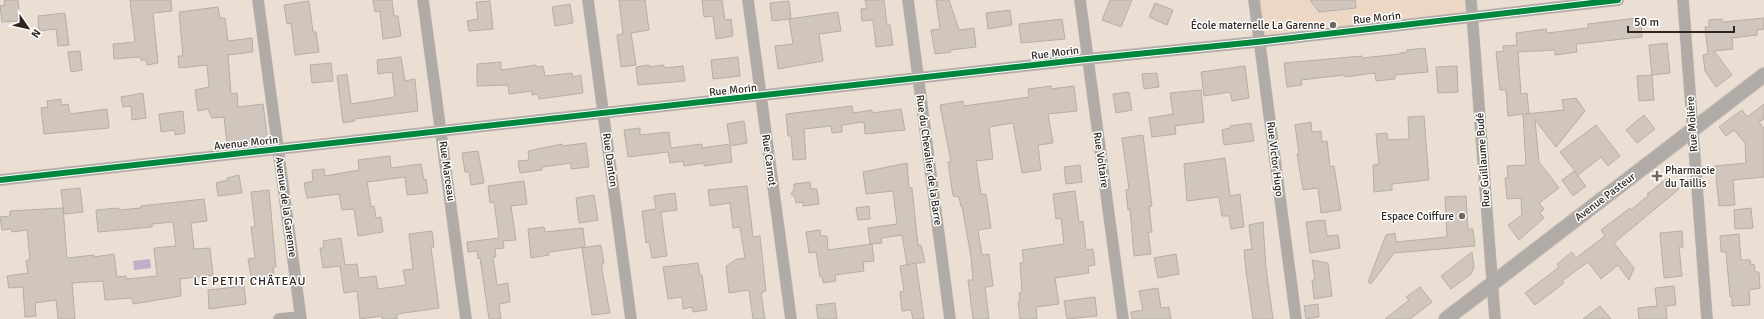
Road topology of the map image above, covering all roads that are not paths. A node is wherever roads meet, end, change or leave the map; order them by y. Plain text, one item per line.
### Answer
1 (258, 0) edge
2 (423, 0) edge
3 (588, 0) edge
4 (748, 0) edge
5 (908, 0) edge
6 (1080, 0) edge
7 (1254, 0) edge
8 (1471, 0) edge
9 (1618, 0) edge
10 (1683, 0) edge
11 (1473, 22) junction
12 (1260, 42) junction
13 (1087, 59) junction
14 (1764, 75) edge
15 (918, 79) junction
16 (761, 97) junction
17 (604, 114) junction
18 (494, 126) joint
19 (1693, 130) junction
20 (442, 132) junction
21 (278, 150) junction
22 (0, 180) edge
23 (1492, 284) junction
24 (301, 318) edge
25 (279, 319) edge
26 (466, 319) edge
27 (631, 319) edge
28 (790, 319) edge
29 (950, 319) edge
30 (1123, 319) edge
31 (1296, 319) edge
32 (1446, 319) edge
33 (1496, 319) edge
34 (1707, 319) edge

1 - 21 street, Avenue de la Garenne
2 - 20 street, Rue Marceau
3 - 17 street, Rue Danton
4 - 16 street, Rue Carnot
5 - 15 street, Rue du Chevalier de la Barre
6 - 13 street, Rue Voltaire
7 - 12 street, Rue Victor Hugo
8 - 11 street, Rue Guillaume Budé
9 - 11 street, Rue Morin
10 - 19 street, Rue Molière
11 - 12 street, Rue Morin
11 - 23 street, Rue Guillaume Budé
12 - 13 street, Rue Morin
12 - 31 street, Rue Victor Hugo
13 - 15 street, Rue Morin
13 - 30 street, Rue Voltaire
14 - 19 street, Avenue Pasteur
15 - 16 street, Rue Morin
15 - 29 street, Rue du Chevalier de la Barre
16 - 17 street, Rue Morin
16 - 28 street, Rue Carnot
17 - 18 street, Rue Morin
17 - 27 street, Rue Danton
18 - 20 street, Avenue Morin
19 - 23 street, Avenue Pasteur
19 - 34 street, Rue Molière
20 - 21 street, Avenue Morin
20 - 26 street, Rue Marceau
21 - 22 street, Avenue Morin
21 - 24 street, Avenue de la Garenne
23 - 32 street, Avenue Pasteur
23 - 33 street, Rue Guillaume Budé
24 - 25 street

